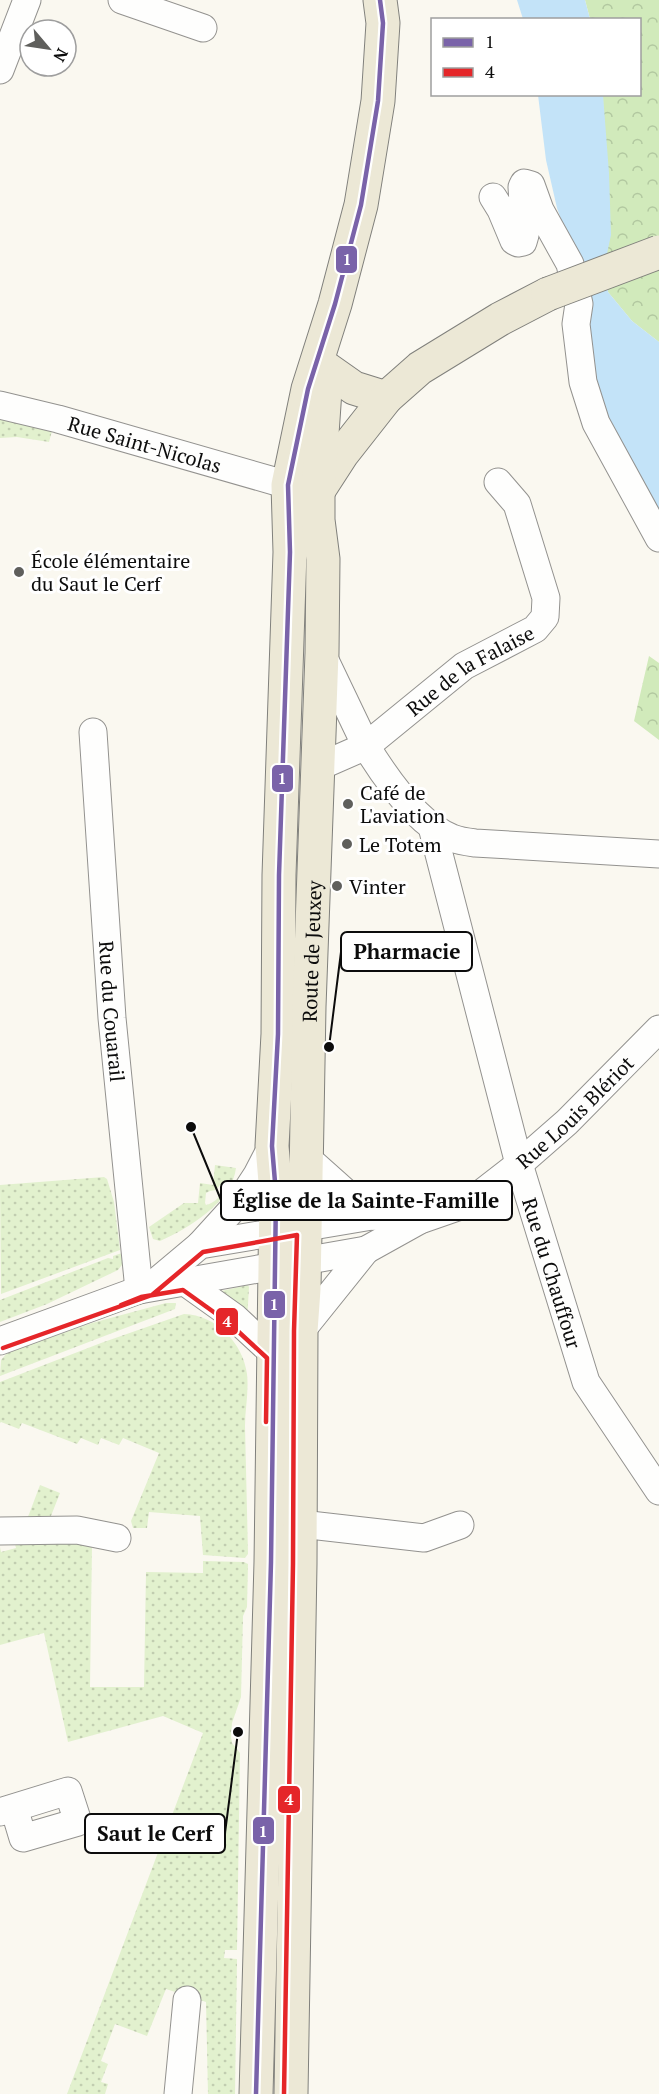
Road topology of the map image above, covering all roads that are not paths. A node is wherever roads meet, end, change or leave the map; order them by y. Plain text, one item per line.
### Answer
1 (27, 0) edge
2 (122, 0) edge
3 (380, 0) edge
4 (203, 28) dead end
5 (0, 70) edge
6 (493, 197) dead end
7 (659, 252) edge
8 (327, 332) junction
9 (462, 343) junction
10 (327, 369) junction
11 (386, 398) junction
12 (0, 405) edge
13 (498, 482) dead end
14 (315, 491) junction
15 (659, 538) edge
16 (323, 559) junction
17 (322, 652) junction
18 (93, 732) dead end
19 (366, 746) junction
20 (316, 768) junction
21 (432, 827) junction
22 (659, 854) edge
23 (659, 1029) edge
24 (272, 1146) junction
25 (307, 1158) junction
26 (519, 1164) junction
27 (372, 1216) junction
28 (420, 1220) junction
29 (291, 1229) junction
30 (200, 1245) junction
31 (366, 1250) junction
32 (290, 1263) junction
33 (185, 1282) junction
34 (144, 1289) junction
35 (301, 1331) junction
36 (0, 1341) edge
37 (274, 1355) junction
38 (659, 1491) edge
39 (300, 1524) junction
40 (460, 1525) dead end
41 (0, 1531) edge
42 (117, 1538) dead end
43 (187, 2000) dead end
44 (178, 2094) edge
45 (256, 2094) edge
46 (291, 2094) edge

1 - 5 street
2 - 4 street
3 - 8 main road
6 - 15 street
7 - 9 main road, bridge
8 - 10 main road
8 - 14 main road
9 - 11 main road
9 - 16 main road
10 - 11 main road
10 - 14 main road
11 - 14 main road
12 - 14 street, Rue Saint-Nicolas
13 - 19 street, Rue de la Falaise
14 - 16 main road
14 - 24 main road, Route de Jeuxey
16 - 17 main road, Route de Jeuxey
17 - 19 street
17 - 20 main road, Route de Jeuxey
18 - 34 street, Rue du Couarail
19 - 20 street, Rue de la Falaise
19 - 21 street
20 - 25 main road, Route de Jeuxey
21 - 22 street
21 - 26 street, Rue du Chauffour
23 - 26 street, Rue Louis Blériot
24 - 29 main road, Route de Jeuxey
24 - 30 street
25 - 27 street
25 - 29 main road, Route de Jeuxey
26 - 28 street, Rue Louis Blériot
26 - 38 street, Rue du Chauffour
27 - 28 street, Rue Louis Blériot
27 - 29 street, Rue Louis Blériot
28 - 31 street, Rue Louis Blériot
29 - 30 street, Rue Louis Blériot
29 - 32 main road, Route de Jeuxey
30 - 34 street
31 - 32 street, Rue Louis Blériot
31 - 35 street, Rue Louis Blériot
32 - 33 street, Rue Louis Blériot
32 - 35 main road, Route de Jeuxey
32 - 37 main road, Route de Jeuxey
33 - 34 street, Rue Louis Blériot
33 - 37 street
34 - 36 street
35 - 39 main road, Route de Jeuxey
37 - 45 main road, Route de Jeuxey
39 - 40 street
39 - 46 main road, Route de Jeuxey
41 - 42 street
43 - 44 street

